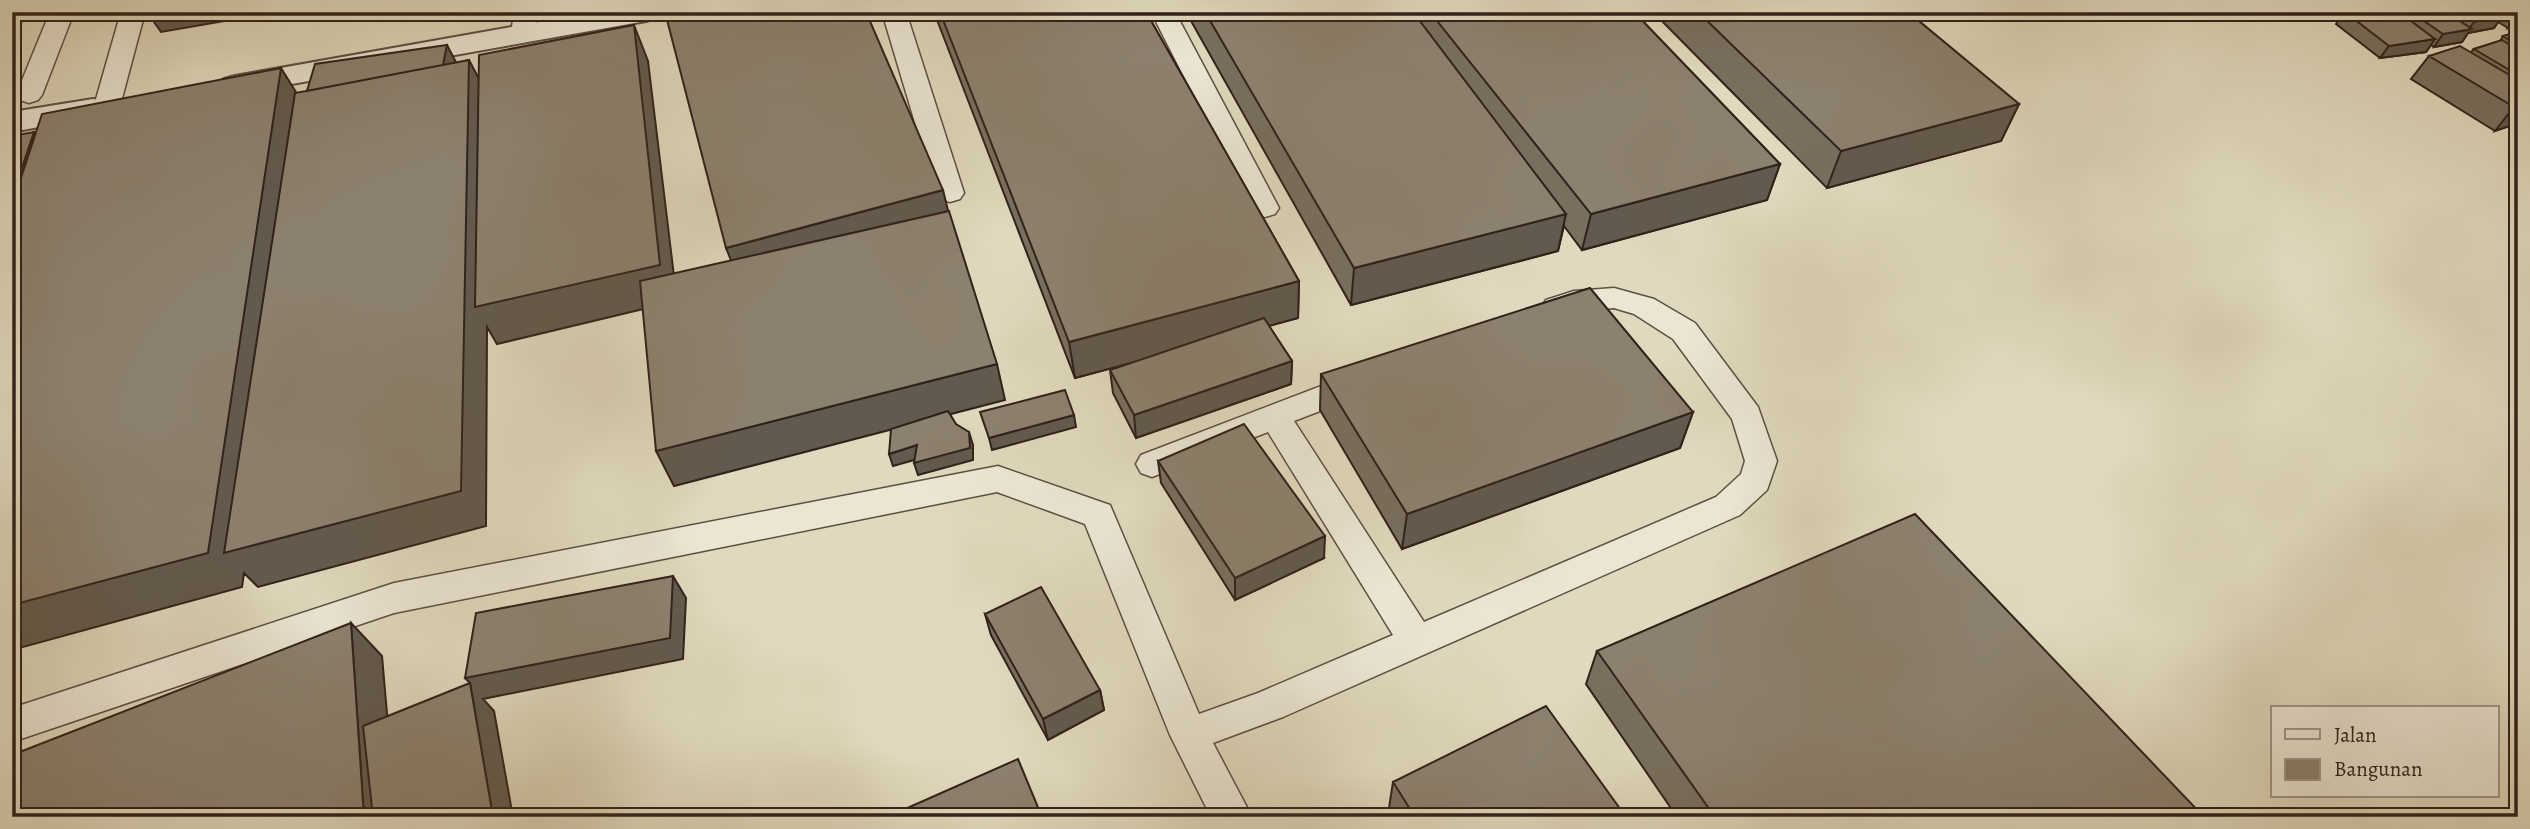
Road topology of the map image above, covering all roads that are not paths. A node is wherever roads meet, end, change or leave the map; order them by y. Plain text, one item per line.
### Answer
1 (62, 12) edge
2 (133, 12) edge
3 (646, 12) edge
4 (894, 12) edge
5 (1163, 12) edge
6 (524, 23) edge
7 (209, 89) edge
8 (120, 104) joint
9 (18, 109) edge
10 (950, 193) dead end
11 (1265, 208) dead end
12 (1535, 316) edge
13 (1392, 371) edge
14 (1275, 417) junction
15 (1152, 464) dead end
16 (1417, 642) junction
17 (12, 725) edge
18 (1189, 735) junction
19 (1232, 817) edge

1 - 9 lane
2 - 8 lane
3 - 6 street
4 - 10 lane
5 - 11 lane
6 - 7 street
8 - 9 street
12 - 16 lane
13 - 14 lane
14 - 15 lane
14 - 16 lane
16 - 18 lane
17 - 18 lane
18 - 19 lane

